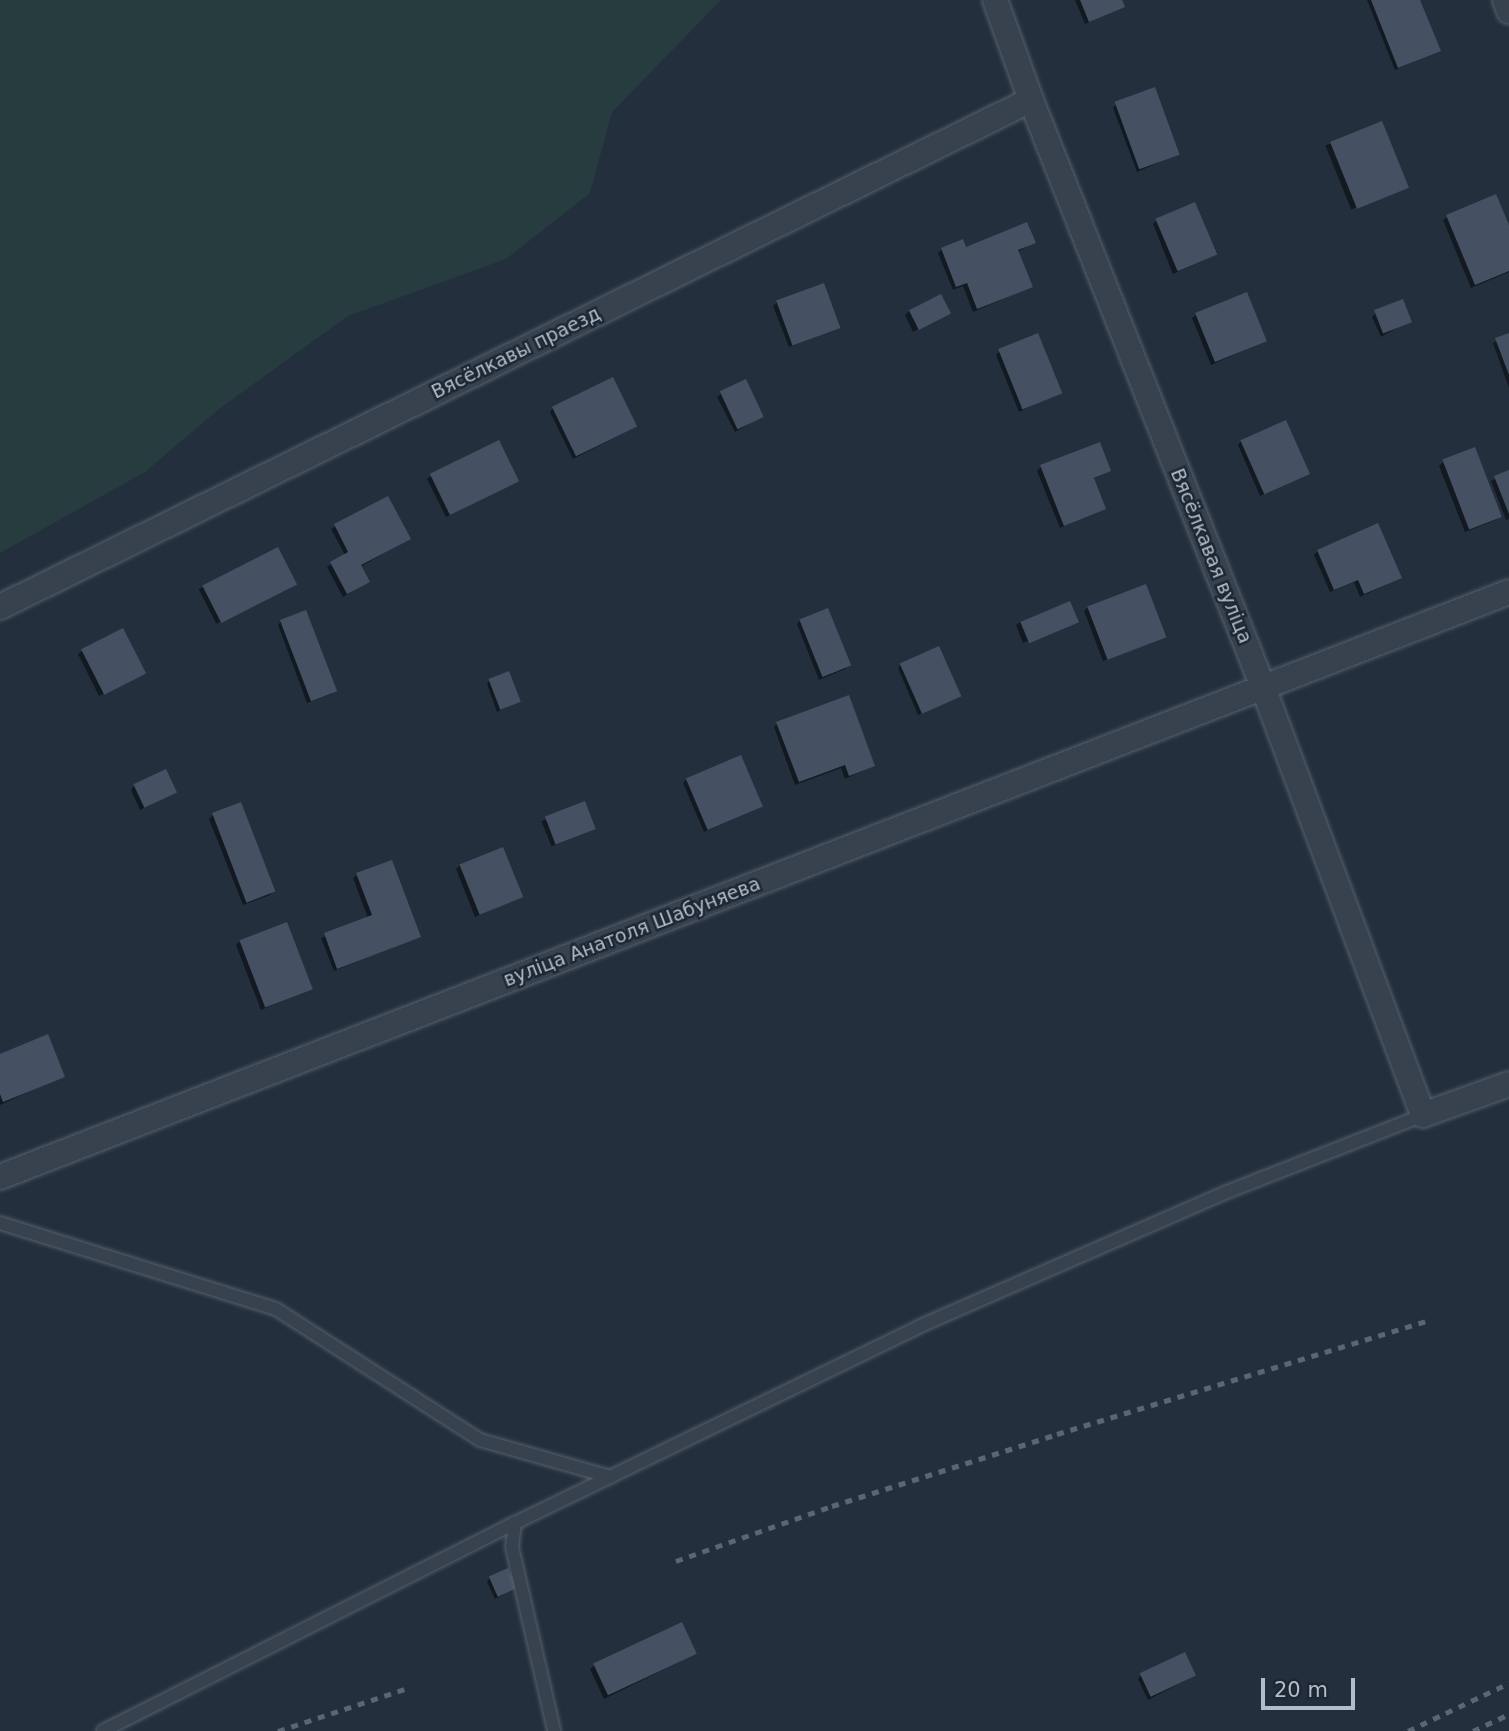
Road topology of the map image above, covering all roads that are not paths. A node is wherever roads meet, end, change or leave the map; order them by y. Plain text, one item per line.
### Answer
1 (995, 0) edge
2 (1505, 0) edge
3 (1509, 11) edge
4 (1031, 100) junction
5 (1509, 592) edge
6 (0, 607) edge
7 (1263, 687) junction
8 (1509, 1084) edge
9 (1423, 1115) junction
10 (0, 1177) edge
11 (0, 1223) edge
12 (611, 1477) junction
13 (515, 1524) junction
14 (103, 1731) edge
15 (554, 1731) edge

1 - 4 street, Вясёлкавая вуліца
2 - 3 street
4 - 6 street, Вясёлкавы праезд
4 - 7 street, Вясёлкавая вуліца
5 - 7 street, вуліца Анатоля Шабуняева
7 - 9 street, Вясёлкавая вуліца
7 - 10 street, вуліца Анатоля Шабуняева
8 - 9 street
9 - 12 lane
11 - 12 lane
12 - 13 lane
13 - 14 lane
13 - 15 lane

